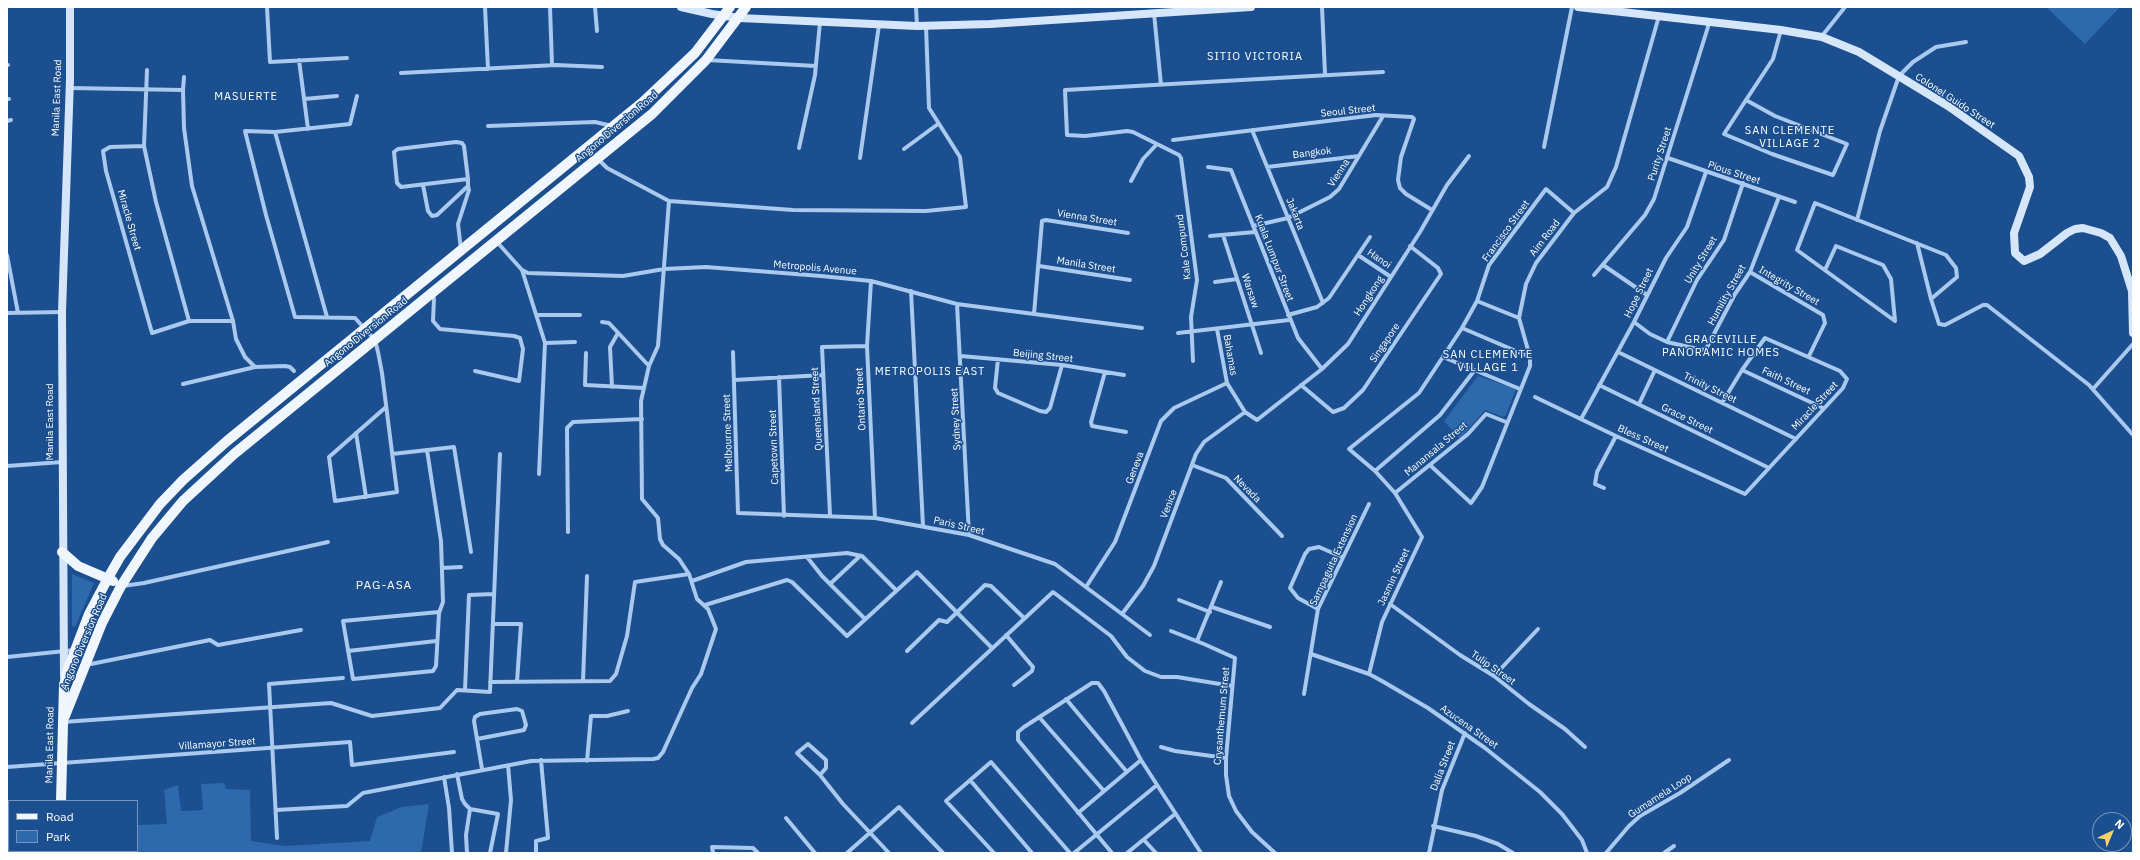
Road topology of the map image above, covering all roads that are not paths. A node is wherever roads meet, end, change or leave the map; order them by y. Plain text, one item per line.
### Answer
1 (70, 7) edge
2 (267, 7) edge
3 (485, 7) edge
4 (550, 7) edge
5 (595, 7) edge
6 (681, 7) edge
7 (730, 7) edge
8 (746, 7) edge
9 (916, 7) edge
10 (1251, 7) edge
11 (1322, 7) edge
12 (1572, 7) edge
13 (1578, 7) edge
14 (1845, 7) edge
15 (1220, 8) edge
16 (1604, 9) edge
17 (1154, 12) junction
18 (724, 16) junction
19 (1659, 16) junction
20 (739, 18) junction
21 (1708, 21) junction
22 (820, 22) junction
23 (879, 25) junction
24 (916, 26) junction
25 (926, 26) junction
26 (1782, 30) junction
27 (597, 31) dead end
28 (1822, 37) junction
29 (1966, 42) dead end
30 (347, 58) dead end
31 (299, 60) junction
32 (706, 60) junction
33 (552, 65) junction
34 (816, 66) junction
35 (602, 67) dead end
36 (488, 69) junction
37 (146, 70) dead end
38 (1383, 72) dead end
39 (401, 73) dead end
40 (1325, 74) junction
41 (1899, 76) junction
42 (184, 77) dead end
43 (1161, 85) junction
44 (69, 88) junction
45 (147, 90) junction
46 (182, 90) junction
47 (338, 96) dead end
48 (357, 96) dead end
49 (304, 99) junction
50 (1746, 100) junction
51 (1383, 116) junction
52 (938, 124) junction
53 (488, 126) dead end
54 (615, 126) junction
55 (308, 129) junction
56 (1252, 130) junction
57 (275, 132) junction
58 (1173, 140) dead end
59 (1157, 144) junction
60 (144, 146) junction
61 (1544, 147) dead end
62 (799, 148) dead end
63 (904, 149) dead end
64 (1359, 156) junction
65 (1468, 156) dead end
66 (860, 158) dead end
67 (1668, 158) junction
68 (598, 159) junction
69 (1208, 167) dead end
70 (1267, 167) junction
71 (1706, 172) junction
72 (468, 179) junction
73 (1131, 181) dead end
74 (1743, 183) junction
75 (543, 184) junction
76 (423, 185) junction
77 (468, 186) junction
78 (552, 196) junction
79 (1779, 197) junction
80 (669, 201) junction
81 (1795, 202) dead end
82 (1432, 210) junction
83 (1574, 213) junction
84 (1288, 218) junction
85 (1857, 220) junction
86 (1252, 226) junction
87 (1255, 232) junction
88 (1128, 233) dead end
89 (1223, 235) junction
90 (1210, 236) dead end
91 (1370, 237) dead end
92 (497, 242) junction
93 (1917, 243) junction
94 (1410, 246) junction
95 (461, 252) junction
96 (7, 255) edge
97 (1358, 255) junction
98 (1603, 265) junction
99 (1039, 266) junction
100 (664, 269) junction
101 (522, 270) junction
102 (1825, 270) junction
103 (1750, 272) junction
104 (1594, 275) dead end
105 (430, 276) junction
106 (1391, 277) junction
107 (1237, 279) junction
108 (1130, 280) dead end
109 (871, 281) junction
110 (1216, 282) dead end
111 (435, 291) junction
112 (911, 291) junction
113 (1647, 295) junction
114 (1931, 299) junction
115 (1477, 301) junction
116 (1323, 303) junction
117 (957, 304) junction
118 (62, 312) junction
119 (7, 313) edge
120 (18, 313) junction
121 (1034, 314) junction
122 (538, 315) junction
123 (580, 315) dead end
124 (1288, 315) junction
125 (327, 318) junction
126 (1519, 318) junction
127 (1289, 320) junction
128 (189, 321) junction
129 (233, 321) junction
130 (602, 322) dead end
131 (1634, 322) junction
132 (1253, 325) junction
133 (1142, 328) dead end
134 (1462, 328) junction
135 (365, 329) junction
136 (1217, 329) junction
137 (1191, 332) junction
138 (618, 333) junction
139 (1178, 333) dead end
140 (2133, 333) edge
141 (375, 340) junction
142 (575, 342) dead end
143 (1667, 342) junction
144 (545, 343) junction
145 (2133, 344) edge
146 (867, 346) junction
147 (732, 352) dead end
148 (1618, 352) junction
149 (586, 353) dead end
150 (1261, 353) dead end
151 (960, 356) junction
152 (1809, 356) junction
153 (1444, 357) junction
154 (1530, 357) junction
155 (998, 359) junction
156 (1193, 361) dead end
157 (1062, 365) junction
158 (649, 366) junction
159 (255, 367) junction
160 (1322, 369) junction
161 (1655, 370) junction
162 (1742, 370) junction
163 (294, 371) dead end
164 (475, 371) dead end
165 (1474, 371) junction
166 (1104, 372) junction
167 (823, 375) junction
168 (1124, 375) dead end
169 (779, 377) junction
170 (734, 380) junction
171 (1226, 383) junction
172 (183, 384) dead end
173 (1301, 384) junction
174 (1598, 385) junction
175 (612, 387) junction
176 (643, 388) junction
177 (1520, 389) junction
178 (2093, 389) junction
179 (1535, 397) dead end
180 (1722, 403) junction
181 (1638, 404) junction
182 (386, 407) junction
183 (1823, 408) junction
184 (1244, 412) junction
185 (642, 419) junction
186 (1581, 419) junction
187 (1257, 420) joint
188 (1506, 422) junction
189 (1126, 432) dead end
190 (356, 433) junction
191 (2133, 435) edge
192 (1616, 436) junction
193 (1796, 438) junction
194 (427, 450) junction
195 (392, 454) junction
196 (500, 454) dead end
197 (62, 462) junction
198 (1192, 465) junction
199 (7, 466) edge
200 (1432, 466) junction
201 (1769, 468) junction
202 (1375, 471) junction
203 (539, 474) dead end
204 (1604, 488) dead end
205 (172, 491) junction
206 (1396, 493) junction
207 (1745, 494) joint
208 (366, 497) junction
209 (183, 501) junction
210 (1368, 504) dead end
211 (738, 513) joint
212 (830, 515) junction
213 (784, 516) junction
214 (875, 518) junction
215 (924, 526) junction
216 (568, 532) dead end
217 (969, 534) junction
218 (1282, 536) dead end
219 (328, 542) dead end
220 (62, 552) junction
221 (471, 552) dead end
222 (860, 556) junction
223 (808, 557) junction
224 (1342, 557) junction
225 (461, 567) dead end
226 (442, 568) junction
227 (689, 574) junction
228 (587, 576) dead end
229 (108, 578) junction
230 (692, 581) junction
231 (1221, 582) dead end
232 (830, 584) junction
233 (121, 586) junction
234 (1086, 587) junction
235 (896, 590) junction
236 (494, 594) junction
237 (1180, 600) dead end
238 (1390, 604) junction
239 (705, 605) junction
240 (1212, 607) junction
241 (1318, 609) junction
242 (956, 611) junction
243 (439, 612) junction
244 (1210, 612) junction
245 (1122, 614) junction
246 (1024, 618) junction
247 (865, 619) junction
248 (493, 624) junction
249 (1270, 627) dead end
250 (1538, 629) dead end
251 (301, 630) dead end
252 (1171, 631) dead end
253 (1006, 635) junction
254 (1150, 635) dead end
255 (436, 641) junction
256 (1197, 641) junction
257 (992, 648) junction
258 (75, 650) junction
259 (64, 651) junction
260 (348, 651) junction
261 (907, 651) dead end
262 (1311, 654) junction
263 (7, 657) edge
264 (85, 666) junction
265 (1369, 674) junction
266 (1494, 676) junction
267 (343, 678) dead end
268 (583, 681) junction
269 (490, 682) junction
270 (517, 682) junction
271 (64, 685) junction
272 (1014, 685) dead end
273 (1232, 686) junction
274 (465, 690) junction
275 (1304, 694) dead end
276 (1066, 699) junction
277 (270, 708) junction
278 (628, 711) dead end
279 (1040, 717) junction
280 (63, 722) junction
281 (912, 723) dead end
282 (1465, 733) junction
283 (477, 739) junction
284 (1585, 746) dead end
285 (1161, 747) dead end
286 (272, 749) junction
287 (454, 752) dead end
288 (1226, 758) junction
289 (541, 760) junction
290 (1142, 760) junction
291 (1730, 760) dead end
292 (587, 761) junction
293 (62, 763) junction
294 (508, 765) junction
295 (7, 767) edge
296 (482, 769) junction
297 (1127, 772) junction
298 (457, 774) junction
299 (820, 775) junction
300 (444, 777) junction
301 (970, 780) junction
302 (1157, 785) junction
303 (1104, 791) junction
304 (62, 800) edge
305 (470, 809) junction
306 (276, 810) junction
307 (1078, 813) junction
308 (1176, 814) junction
309 (786, 818) dead end
310 (1433, 826) junction
311 (870, 832) junction
312 (1097, 836) junction
313 (277, 838) dead end
314 (1144, 840) junction
315 (1674, 846) dead end
316 (753, 848) junction
317 (1269, 852) edge
318 (452, 853) edge
319 (467, 853) edge
320 (490, 853) edge
321 (506, 853) edge
322 (536, 853) edge
323 (713, 853) edge
324 (755, 853) edge
325 (758, 853) edge
326 (815, 853) edge
327 (847, 853) edge
328 (889, 853) edge
329 (942, 853) edge
330 (994, 853) edge
331 (1032, 853) edge
332 (1070, 853) edge
333 (1074, 853) edge
334 (1112, 853) edge
335 (1127, 853) edge
336 (1156, 853) edge
337 (1201, 853) edge
338 (1275, 853) edge
339 (1429, 853) edge
340 (1513, 853) edge
341 (1587, 853) edge
342 (1606, 853) edge
343 (1664, 853) edge

1 - 44 street, Manila East Road
2 - 31 street
3 - 36 street
4 - 33 street
5 - 27 street
6 - 18 street
7 - 18 main road, Angono Diversion Road
8 - 20 main road, Angono Diversion Road
9 - 24 street
10 - 15 street
11 - 40 street
12 - 61 street
13 - 16 street, Colonel Guido Street
14 - 28 street
15 - 17 street
16 - 19 street, Colonel Guido Street
17 - 25 street
17 - 43 street
18 - 20 street
18 - 54 main road, Angono Diversion Road
19 - 21 street, Colonel Guido Street
19 - 83 street, Aim Road
20 - 22 street
20 - 32 main road, Angono Diversion Road
21 - 26 street, Colonel Guido Street
21 - 67 street, Purity Street
22 - 23 street
22 - 34 street
23 - 24 street
23 - 66 street
24 - 25 street
25 - 52 street
26 - 28 street, Colonel Guido Street
26 - 50 street
28 - 41 street, Colonel Guido Street
29 - 41 street
30 - 31 street
31 - 49 street
32 - 34 street
32 - 68 main road, Angono Diversion Road
33 - 35 street
33 - 36 street
34 - 62 street
36 - 39 street
37 - 45 street
38 - 40 street
40 - 43 street
41 - 85 street
41 - 140 street, Colonel Guido Street
42 - 46 street
43 - 59 street
44 - 45 street
44 - 118 street, Manila East Road
45 - 46 street
45 - 60 street
46 - 129 street
47 - 49 street
48 - 55 street
49 - 55 street
50 - 50 street
51 - 56 street, Seoul Street
51 - 64 street, Vienna
51 - 82 street, Seoul Street
52 - 63 street
52 - 80 street
53 - 54 street
54 - 75 main road, Angono Diversion Road
55 - 57 street
56 - 58 street, Seoul Street
56 - 70 street, Jakarta
57 - 125 street
57 - 125 street
59 - 73 street
59 - 137 street, Kale Compund
60 - 128 street
60 - 128 street, Miracle Street
64 - 70 street, Bangkok
64 - 84 street, Vienna
65 - 82 street, Hongkong
67 - 71 street, Pious Street
67 - 98 street, Purity Street
68 - 78 main road, Angono Diversion Road
68 - 80 street
69 - 86 street, Kuala Lumpur Street
70 - 84 street, Jakarta
71 - 74 street, Pious Street
71 - 113 street, Hope Street
72 - 76 street
72 - 76 street
72 - 77 street
74 - 79 street, Pious Street
74 - 143 street, Unity Street
75 - 78 main road
75 - 95 main road, Angono Diversion Road
76 - 77 street
77 - 95 street
78 - 92 main road, Angono Diversion Road
79 - 81 street, Pious Street
79 - 103 street, Humility Street
80 - 100 street
82 - 94 street, Hongkong
83 - 115 street, Francisco Street
83 - 126 street, Aim Road
84 - 86 street, Vienna
84 - 116 street, Jakarta
85 - 93 street
85 - 102 street
86 - 87 street, Kuala Lumpur Street
87 - 89 street
87 - 124 street, Kuala Lumpur Street
88 - 99 street, Vienna Street
89 - 90 street
89 - 107 street, Warsaw
91 - 97 street
92 - 101 street
92 - 111 main road, Angono Diversion Road
93 - 114 street
93 - 114 street
94 - 106 street, Hongkong
94 - 173 street, Singapore
95 - 105 main road, Angono Diversion Road
96 - 120 street
97 - 106 street, Hanoi
97 - 116 street
98 - 104 street, Purity Street
98 - 113 street
99 - 108 street, Manila Street
99 - 121 street
100 - 101 street, Metropolis Avenue
100 - 109 street, Metropolis Avenue
100 - 158 street
101 - 122 street
102 - 102 street
103 - 143 street, Humility Street
103 - 152 street, Integrity Street
105 - 111 main road
105 - 135 main road, Angono Diversion Road
106 - 160 street, Hongkong
107 - 110 street
107 - 132 street, Warsaw
109 - 112 street, Metropolis Avenue
109 - 146 street, Ontario Street
111 - 141 main road, Angono Diversion Road
111 - 164 street
112 - 117 street, Metropolis Avenue
112 - 215 street
113 - 131 street, Hope Street
114 - 178 street
115 - 126 street
115 - 134 street, Francisco Street
116 - 124 street
117 - 121 street, Metropolis Avenue
117 - 151 street, Sydney Street
118 - 120 street
118 - 197 street, Manila East Road
119 - 120 street
121 - 133 street, Metropolis Avenue
122 - 123 street
122 - 144 street
124 - 127 street, Kuala Lumpur Street
125 - 135 street
126 - 154 street, Aim Road
127 - 132 street
127 - 160 street, Kuala Lumpur Street
128 - 129 street
129 - 159 street
130 - 138 street
131 - 143 street, Humility Street
131 - 148 street, Hope Street
132 - 136 street
132 - 150 street, Warsaw
134 - 153 street, Francisco Street
134 - 154 street
135 - 141 street
135 - 205 main road, Angono Diversion Road
136 - 137 street
136 - 171 street, Bahamas
137 - 139 street
137 - 156 street, Kale Compund
138 - 158 street
138 - 175 street
141 - 182 street
141 - 209 main road, Angono Diversion Road
142 - 144 street
144 - 203 street
145 - 178 street
146 - 167 street, Queensland Street
146 - 214 street, Ontario Street
147 - 170 street, Melbourne Street
148 - 161 street, Trinity Street
148 - 174 street, Hope Street
149 - 175 street
151 - 155 street, Beijing Street
151 - 217 street, Sydney Street
152 - 162 street, Miracle Street
152 - 183 street, Miracle Street
153 - 165 street
153 - 202 street, Francisco Street
154 - 177 street, Aim Road
155 - 157 street, Beijing Street
155 - 157 street
157 - 166 street, Beijing Street
158 - 176 street
159 - 163 street
159 - 172 street
160 - 173 street, Hongkong
161 - 180 street, Trinity Street
161 - 181 street
162 - 180 street
162 - 183 street, Faith Street
165 - 177 street
165 - 202 street
166 - 168 street, Beijing Street
166 - 189 street
167 - 169 street
167 - 212 street, Queensland Street
169 - 170 street
169 - 213 street, Capetown Street
170 - 211 street, Melbourne Street
171 - 184 street, Bahamas
171 - 234 street, Geneva
173 - 187 street, Hongkong
174 - 181 street, Grace Street
174 - 186 street, Hope Street
175 - 176 street
176 - 185 street
177 - 188 street, Aim Road
178 - 191 street
179 - 186 street, Bless Street
180 - 193 street, Trinity Street
181 - 201 street, Grace Street
182 - 190 street
182 - 195 street
183 - 193 street, Miracle Street
184 - 187 street, Bahamas
184 - 198 street, Venice
185 - 216 street
185 - 227 street
186 - 192 street, Bless Street
188 - 200 street, Manansala Street
188 - 200 street, Aim Road
190 - 208 street
190 - 208 street
192 - 204 street
192 - 207 street, Bless Street
193 - 201 street, Miracle Street
194 - 195 street
194 - 221 street
194 - 226 street
195 - 208 street
196 - 236 street
197 - 199 street
197 - 220 street, Manila East Road
198 - 218 street, Nevada
198 - 245 street, Venice
200 - 206 street, Manansala Street
201 - 207 street, Miracle Street
202 - 206 street
205 - 209 main road
205 - 229 main road, Angono Diversion Road
206 - 238 street, Jasmin Street
209 - 233 main road, Angono Diversion Road
210 - 224 street, Sampaguita Extension
211 - 213 street, Paris Street
212 - 213 street, Paris Street
212 - 214 street, Paris Street
214 - 215 street, Paris Street
215 - 217 street, Paris Street
217 - 234 street, Paris Street
219 - 233 street
220 - 229 main road
220 - 259 street, Manila East Road
222 - 223 street
222 - 232 street
222 - 235 street
223 - 230 street
223 - 232 street
224 - 241 street, Sampaguita Extension
224 - 241 street
225 - 226 street
226 - 243 street
227 - 230 street
227 - 268 street
228 - 268 street
229 - 233 main road
229 - 258 main road, Angono Diversion Road
230 - 239 street
231 - 240 street
232 - 247 street
233 - 264 main road, Angono Diversion Road
234 - 245 street, Paris Street
235 - 242 street
235 - 247 street
236 - 248 street
236 - 274 street
237 - 244 street
238 - 265 street, Jasmin Street
238 - 266 street, Tulip Street
239 - 247 street
239 - 292 street
240 - 244 street
240 - 249 street
241 - 262 street, Sampaguita Extension
242 - 246 street
242 - 257 street
242 - 261 street
243 - 255 street
243 - 260 street
244 - 256 street
245 - 254 street, Paris Street
246 - 253 street
246 - 273 street
248 - 269 street
248 - 270 street
250 - 266 street
251 - 264 street
252 - 256 street
253 - 257 street
253 - 272 street
255 - 260 street
255 - 260 street
256 - 273 street, Crysanthemum Street
257 - 281 street
258 - 259 street
258 - 271 main road, Angono Diversion Road
259 - 263 street
259 - 271 street, Manila East Road
262 - 265 street, Azucena Street
262 - 275 street, Sampaguita Extension
264 - 280 main road, Angono Diversion Road
265 - 282 street, Azucena Street
266 - 284 street, Tulip Street
267 - 277 street
268 - 270 street
269 - 270 street
269 - 274 street
271 - 280 main road, Manila East Road
273 - 288 street, Crysanthemum Street
274 - 277 street
276 - 279 street
276 - 290 street
276 - 297 street
277 - 280 street
277 - 286 street
278 - 292 street
279 - 303 street
279 - 307 street
280 - 293 main road, Manila East Road
282 - 310 street, Dalia Street
282 - 341 street, Azucena Street
283 - 283 street
283 - 296 street
285 - 288 street
286 - 287 street, Villamayor Street
286 - 293 street, Villamayor Street
286 - 306 street
288 - 317 street, Crysanthemum Street
289 - 292 street
289 - 294 street
289 - 322 street
290 - 297 street
290 - 302 street
291 - 342 street, Gumamela Loop
293 - 295 street, Villamayor Street
293 - 304 main road, Manila East Road
294 - 296 street
294 - 321 street
296 - 298 street
297 - 303 street
298 - 300 street
298 - 305 street
299 - 299 street
299 - 311 street
300 - 306 street
300 - 318 street
301 - 330 street
301 - 331 street
301 - 332 street
302 - 308 street
302 - 312 street
303 - 307 street
305 - 319 street
305 - 320 street
306 - 313 street
307 - 312 street
308 - 314 street
308 - 337 street
309 - 326 street
310 - 339 street, Dalia Street
310 - 340 street
311 - 327 street
311 - 328 street
311 - 329 street
312 - 333 street
312 - 334 street
314 - 335 street
314 - 336 street
315 - 343 street
316 - 323 street
316 - 324 street
316 - 325 street
317 - 338 street, Crysanthemum Street

